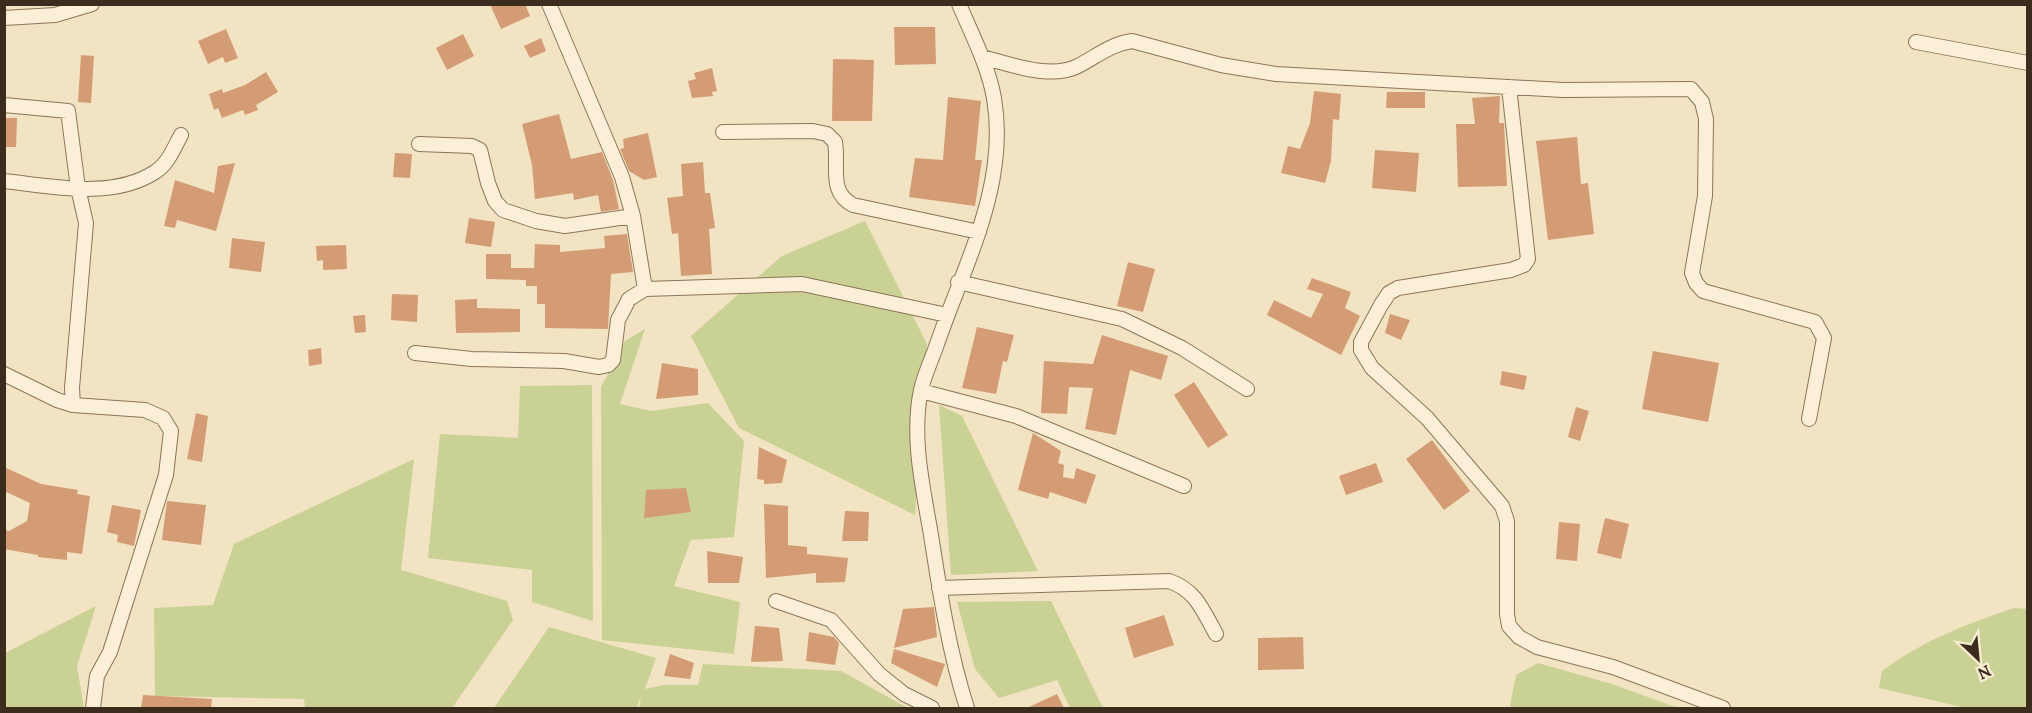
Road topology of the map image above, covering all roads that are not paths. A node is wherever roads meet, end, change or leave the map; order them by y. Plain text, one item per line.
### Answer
1 (92, 4) edge
2 (549, 4) edge
3 (959, 4) edge
4 (4, 18) edge
5 (1916, 42) dead end
6 (982, 57) junction
7 (2028, 63) edge
8 (1509, 87) junction
9 (4, 105) edge
10 (723, 132) dead end
11 (181, 135) dead end
12 (419, 144) dead end
13 (4, 181) edge
14 (78, 188) junction
15 (633, 216) junction
16 (979, 232) junction
17 (958, 282) junction
18 (645, 289) junction
19 (947, 315) junction
20 (415, 353) dead end
21 (4, 374) edge
22 (1247, 389) dead end
23 (921, 391) junction
24 (74, 405) junction
25 (1809, 419) dead end
26 (1184, 486) dead end
27 (939, 588) junction
28 (776, 601) dead end
29 (1216, 634) dead end
30 (93, 708) edge
31 (932, 708) edge
32 (967, 708) edge
33 (1723, 708) edge

1 - 4 street
2 - 15 street
3 - 6 street
5 - 7 street
6 - 8 street
6 - 16 street
8 - 25 street
8 - 33 street
9 - 14 street
10 - 16 street
11 - 14 street
12 - 15 street
13 - 14 street
14 - 24 street
15 - 18 street
16 - 17 street
17 - 19 street
17 - 22 street
18 - 19 street
18 - 20 street
19 - 23 street
21 - 24 street
23 - 26 street
23 - 27 street
24 - 30 street
27 - 29 street
27 - 32 street
28 - 31 street

